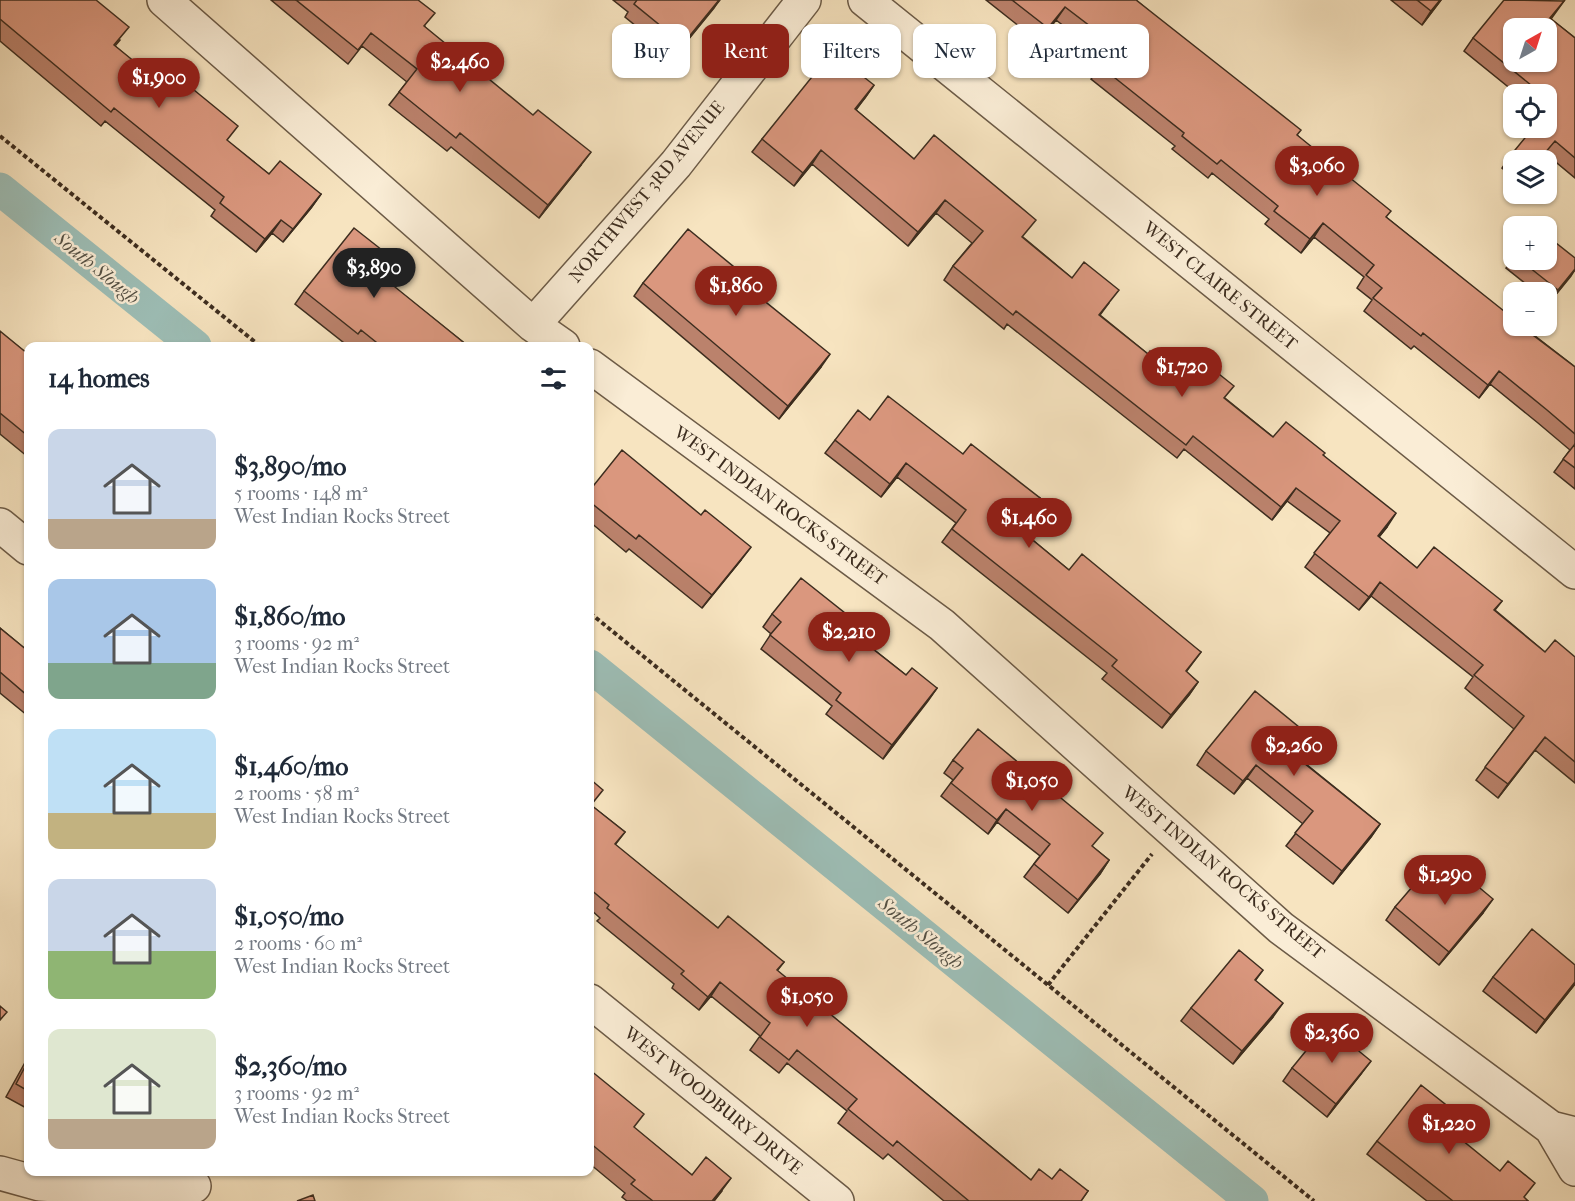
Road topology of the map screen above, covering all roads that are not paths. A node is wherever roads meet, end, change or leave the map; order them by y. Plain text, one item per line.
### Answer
1 (165, 0) edge
2 (804, 0) edge
3 (865, 0) edge
4 (533, 325) junction
5 (556, 342) edge
6 (594, 369) edge
7 (0, 525) edge
8 (24, 545) edge
9 (1575, 572) edge
10 (594, 1004) edge
11 (1563, 1131) edge
12 (1575, 1169) edge
13 (0, 1173) edge
14 (194, 1186) edge
15 (837, 1201) edge

1 - 4 street
2 - 4 street, NORTHWEST 3RD AVENUE
3 - 9 street, WEST CLAIRE STREET
4 - 5 street
6 - 11 street, WEST INDIAN ROCKS STREET
7 - 8 street
10 - 15 street, WEST WOODBURY DRIVE
11 - 12 street, WEST INDIAN ROCKS STREET
13 - 14 street

